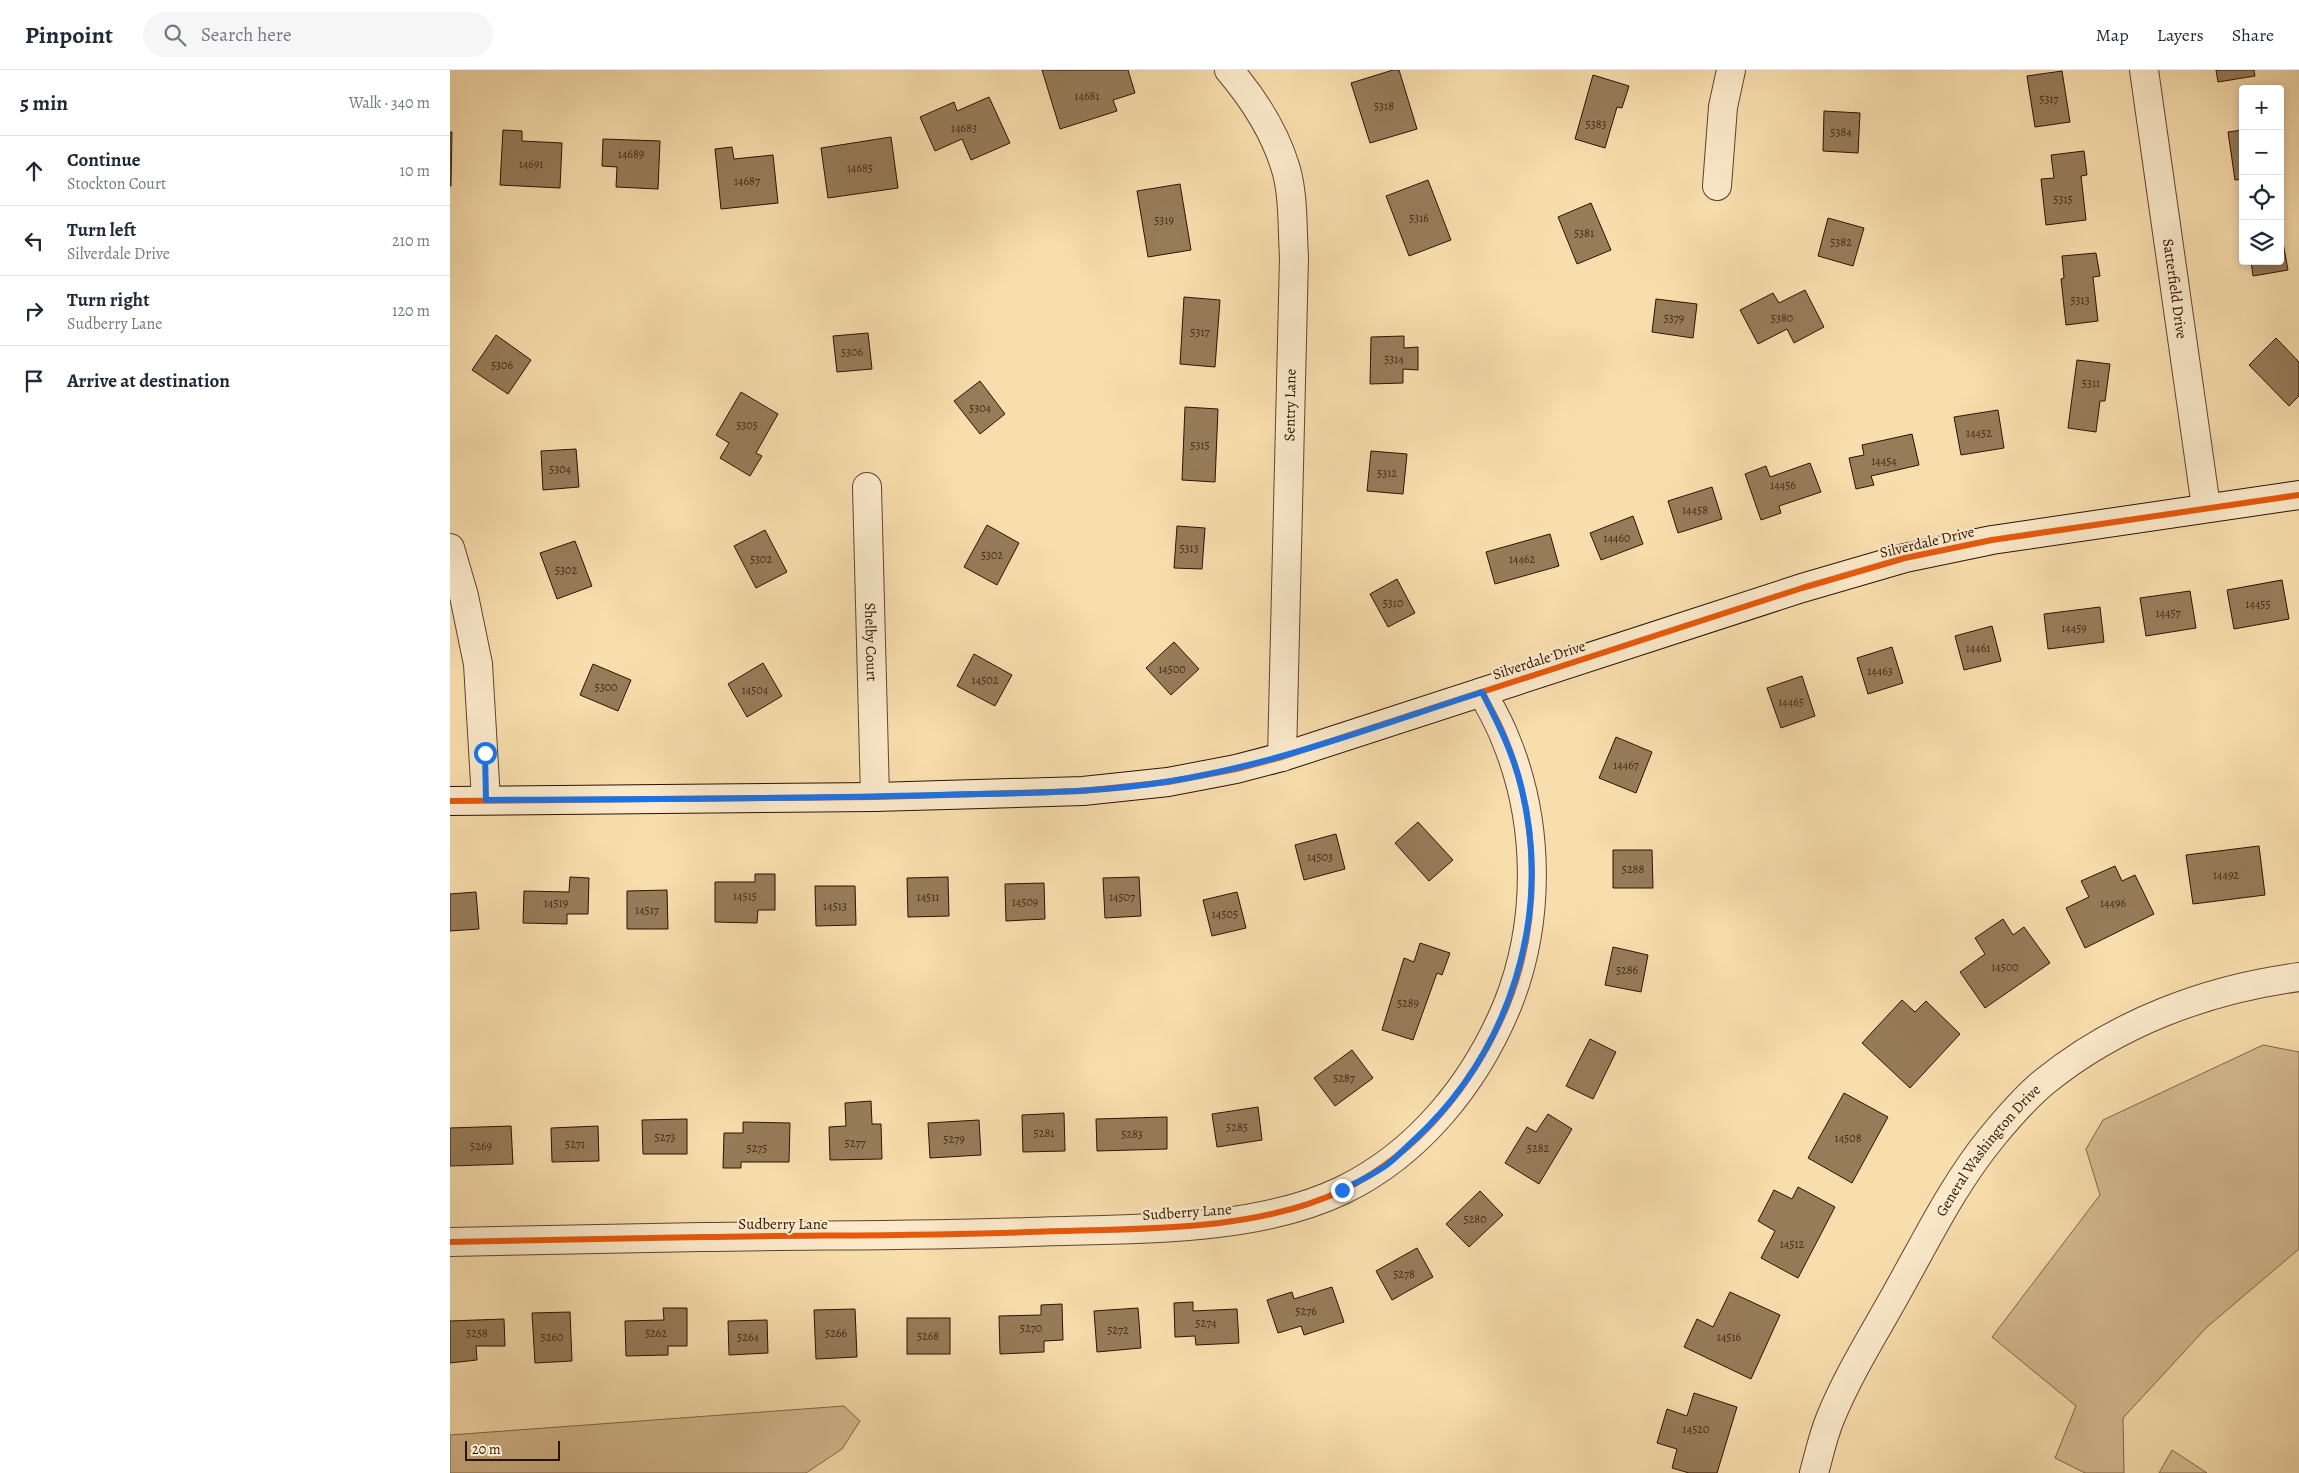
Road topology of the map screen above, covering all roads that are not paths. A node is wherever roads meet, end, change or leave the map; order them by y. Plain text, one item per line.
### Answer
1 (1229, 70) edge
2 (1731, 70) edge
3 (2144, 70) edge
4 (1717, 186) dead end
5 (867, 487) dead end
6 (2299, 495) edge
7 (2206, 507) junction
8 (450, 548) edge
9 (1482, 692) junction
10 (1282, 757) junction
11 (875, 797) junction
12 (486, 800) junction
13 (450, 801) edge
14 (2299, 976) edge
15 (450, 1242) edge
16 (1814, 1473) edge

1 - 10 street, Sentry Lane
2 - 4 street
3 - 7 street, Satterfield Drive
5 - 11 street, Shelby Court
6 - 7 street, Silverdale Drive
7 - 9 street, Silverdale Drive
8 - 12 street
9 - 10 street, Silverdale Drive
9 - 15 street, Sudberry Lane
10 - 11 street, Silverdale Drive
11 - 12 street, Silverdale Drive
12 - 13 street, Silverdale Drive
14 - 16 street, General Washington Drive

